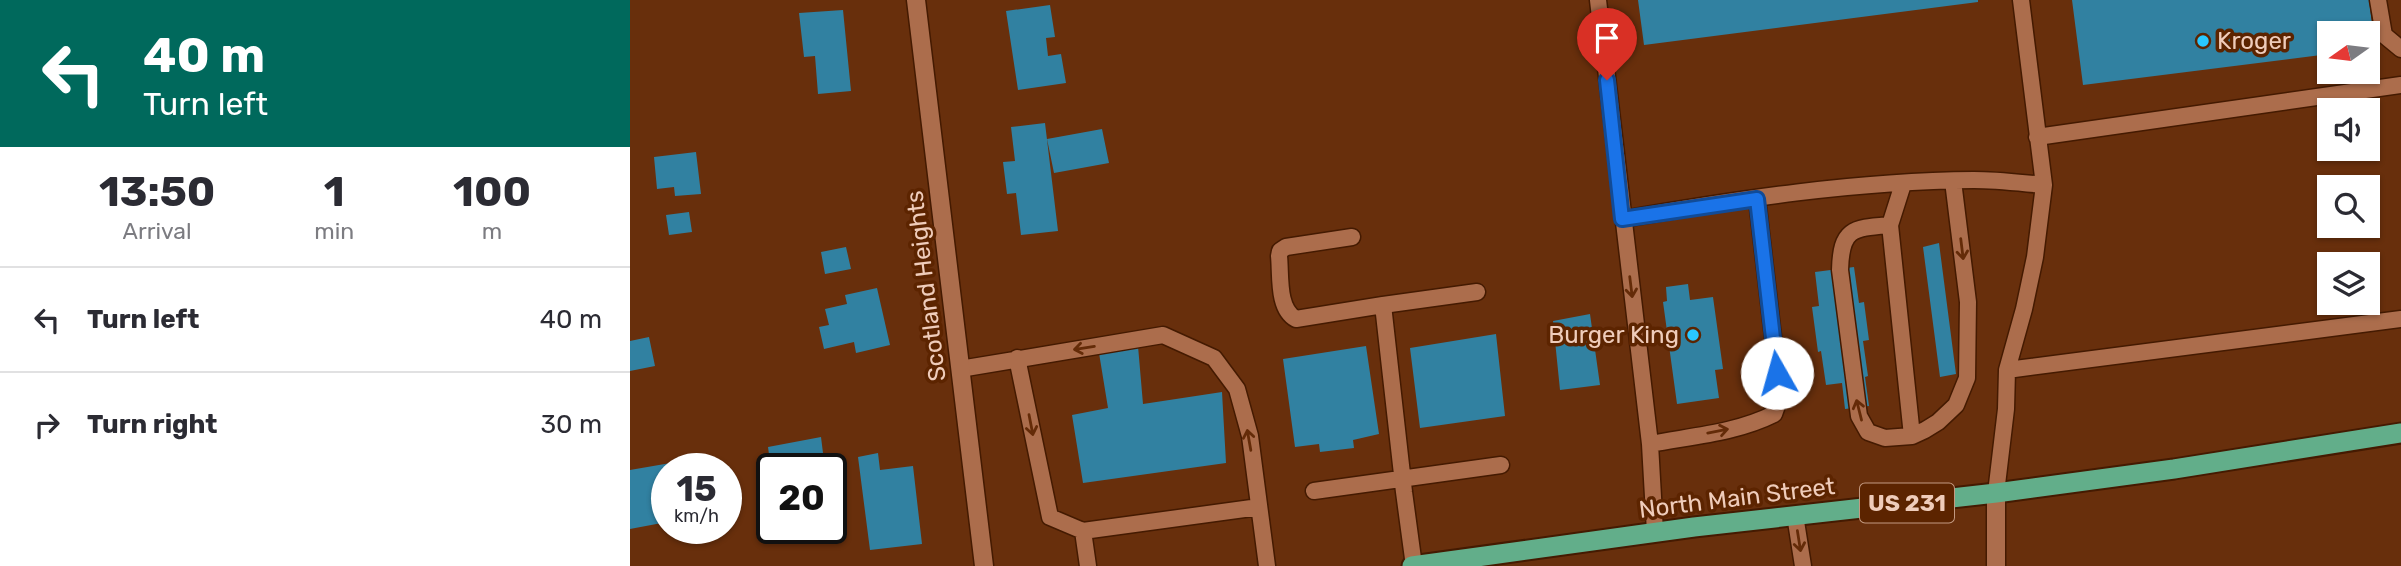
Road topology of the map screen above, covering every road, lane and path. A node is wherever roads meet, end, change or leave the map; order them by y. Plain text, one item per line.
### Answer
1 (916, 0) edge
2 (1598, 0) edge
3 (2021, 0) edge
4 (2378, 0) edge
5 (2401, 49) edge
6 (2401, 85) edge
7 (2037, 136) junction
8 (1953, 181) junction
9 (1903, 184) junction
10 (2044, 185) junction
11 (1757, 199) junction
12 (1622, 219) junction
13 (1890, 225) junction
14 (1352, 237) dead end
15 (1477, 292) dead end
16 (1383, 305) junction
17 (2401, 319) edge
18 (1017, 358) junction
19 (960, 369) junction
20 (2007, 370) junction
21 (2401, 433) edge
22 (1912, 436) junction
23 (1650, 444) junction
24 (1501, 465) dead end
25 (1402, 479) junction
26 (1314, 491) dead end
27 (1996, 493) junction
28 (1259, 507) junction
29 (1795, 516) junction
30 (1083, 530) junction
31 (1655, 532) junction
32 (1423, 565) edge
33 (984, 566) edge
34 (1088, 566) edge
35 (1267, 566) edge
36 (1803, 566) edge
37 (1996, 566) edge

1 - 19 street, Scotland Heights
2 - 12 lane
3 - 7 lane
4 - 5 lane
6 - 7 lane
7 - 10 lane
8 - 9 lane
8 - 10 lane
8 -> 22 lane
9 - 11 lane
9 - 13 lane
10 - 20 lane
11 - 12 lane
23 -> 11 lane
12 -> 23 lane
13 - 22 lane
22 -> 13 lane
14 - 16 lane
15 - 16 lane
16 - 25 lane
17 - 20 lane
18 - 19 lane
28 -> 18 lane
18 -> 30 lane
19 - 33 street, Scotland Heights
20 - 27 lane
21 - 27 highway, North Main Street / US 231
23 - 31 lane
24 - 25 lane
25 - 26 lane
25 - 32 lane
27 - 29 highway, North Main Street / US 231
27 - 37 street
28 - 30 lane
28 - 35 lane
29 - 31 highway, North Main Street / US 231
29 -> 36 lane
30 - 34 lane
31 - 32 highway, North Main Street / US 231

